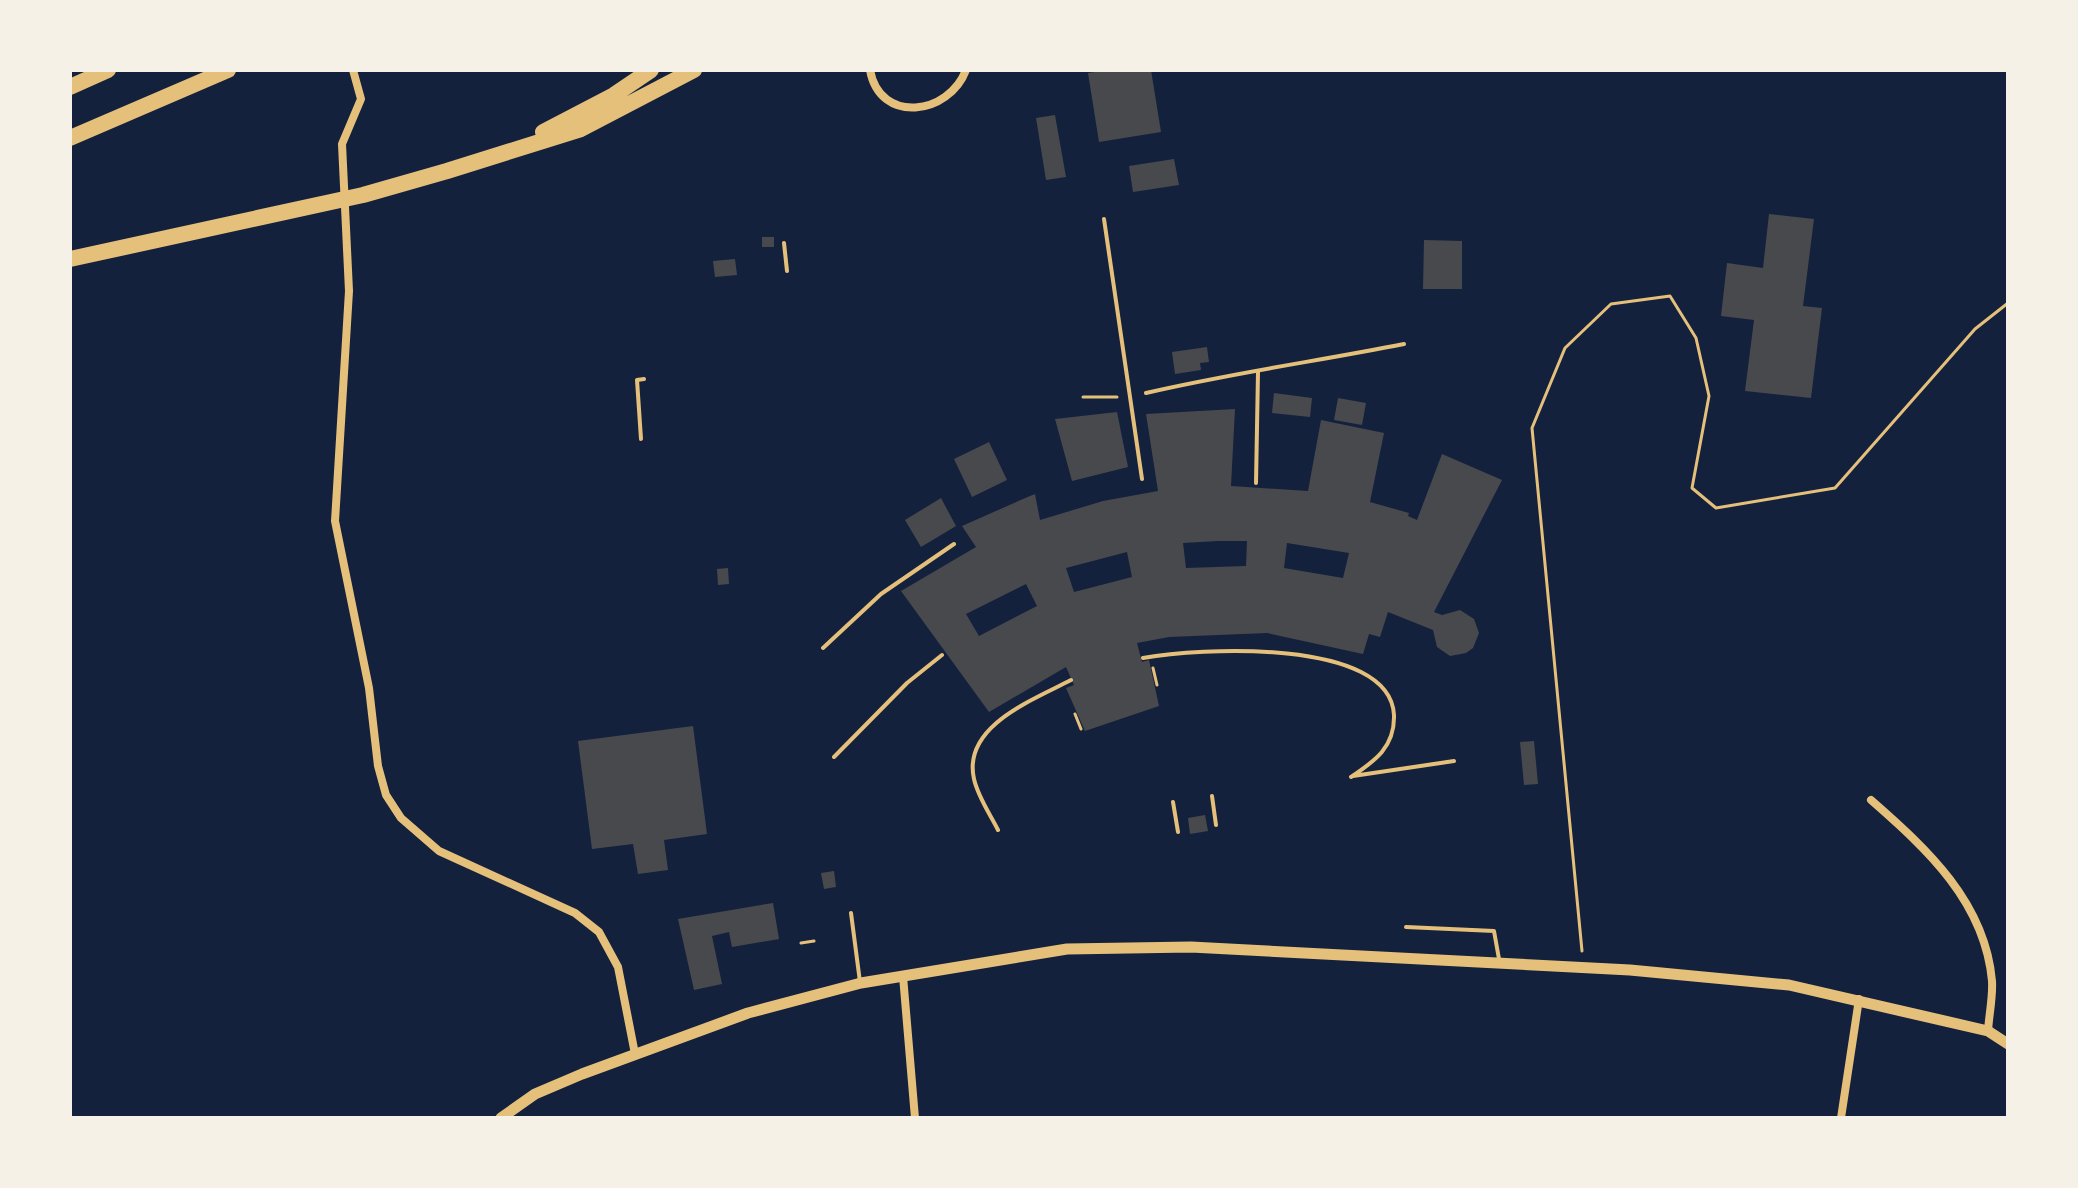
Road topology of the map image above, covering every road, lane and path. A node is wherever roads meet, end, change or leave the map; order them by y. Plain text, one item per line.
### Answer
1 (108, 70) edge
2 (228, 70) edge
3 (353, 70) edge
4 (651, 70) edge
5 (694, 70) edge
6 (870, 70) edge
7 (966, 70) edge
8 (70, 87) edge
9 (70, 138) edge
10 (495, 155) junction
11 (1104, 219) dead end
12 (784, 243) dead end
13 (70, 259) edge
14 (787, 271) dead end
15 (2008, 303) edge
16 (1404, 344) dead end
17 (1258, 372) junction
18 (644, 379) dead end
19 (1146, 393) dead end
20 (1083, 397) dead end
21 (1117, 397) dead end
22 (641, 439) dead end
23 (1142, 479) dead end
24 (1256, 483) dead end
25 (954, 544) dead end
26 (823, 648) dead end
27 (942, 655) dead end
28 (1150, 657) junction
29 (1143, 658) dead end
30 (1071, 680) dead end
31 (1157, 685) dead end
32 (1075, 714) dead end
33 (1081, 729) dead end
34 (834, 757) dead end
35 (1454, 761) dead end
36 (1212, 796) dead end
37 (1871, 800) dead end
38 (1173, 802) dead end
39 (1216, 825) dead end
40 (998, 830) dead end
41 (1178, 832) dead end
42 (851, 913) dead end
43 (1406, 927) dead end
44 (814, 941) dead end
45 (801, 943) dead end
46 (1500, 962) junction
47 (1583, 967) junction
48 (903, 976) junction
49 (861, 983) junction
50 (1859, 999) junction
51 (1988, 1031) junction
52 (2008, 1044) edge
53 (635, 1054) junction
54 (501, 1118) edge
55 (915, 1118) edge
56 (1841, 1118) edge

1 - 8 highway
2 - 9 highway
3 - 53 street
4 - 10 highway
5 - 10 highway
6 - 7 street
10 - 13 highway
11 - 23 lane
12 - 14 lane
15 - 47 path
16 - 17 lane
17 - 19 lane
17 - 24 lane
18 - 22 lane
20 - 21 path
25 - 26 lane
27 - 34 lane
28 - 29 lane
28 - 31 path
28 - 35 lane
30 - 40 lane
32 - 33 path
36 - 39 lane
37 - 51 street
38 - 41 lane
42 - 49 lane
43 - 46 lane
44 - 45 path
46 - 47 street
46 - 48 street
47 - 50 street
48 - 49 street
48 - 55 street
49 - 53 street
50 - 51 street
50 - 56 street
51 - 52 street
53 - 54 street

